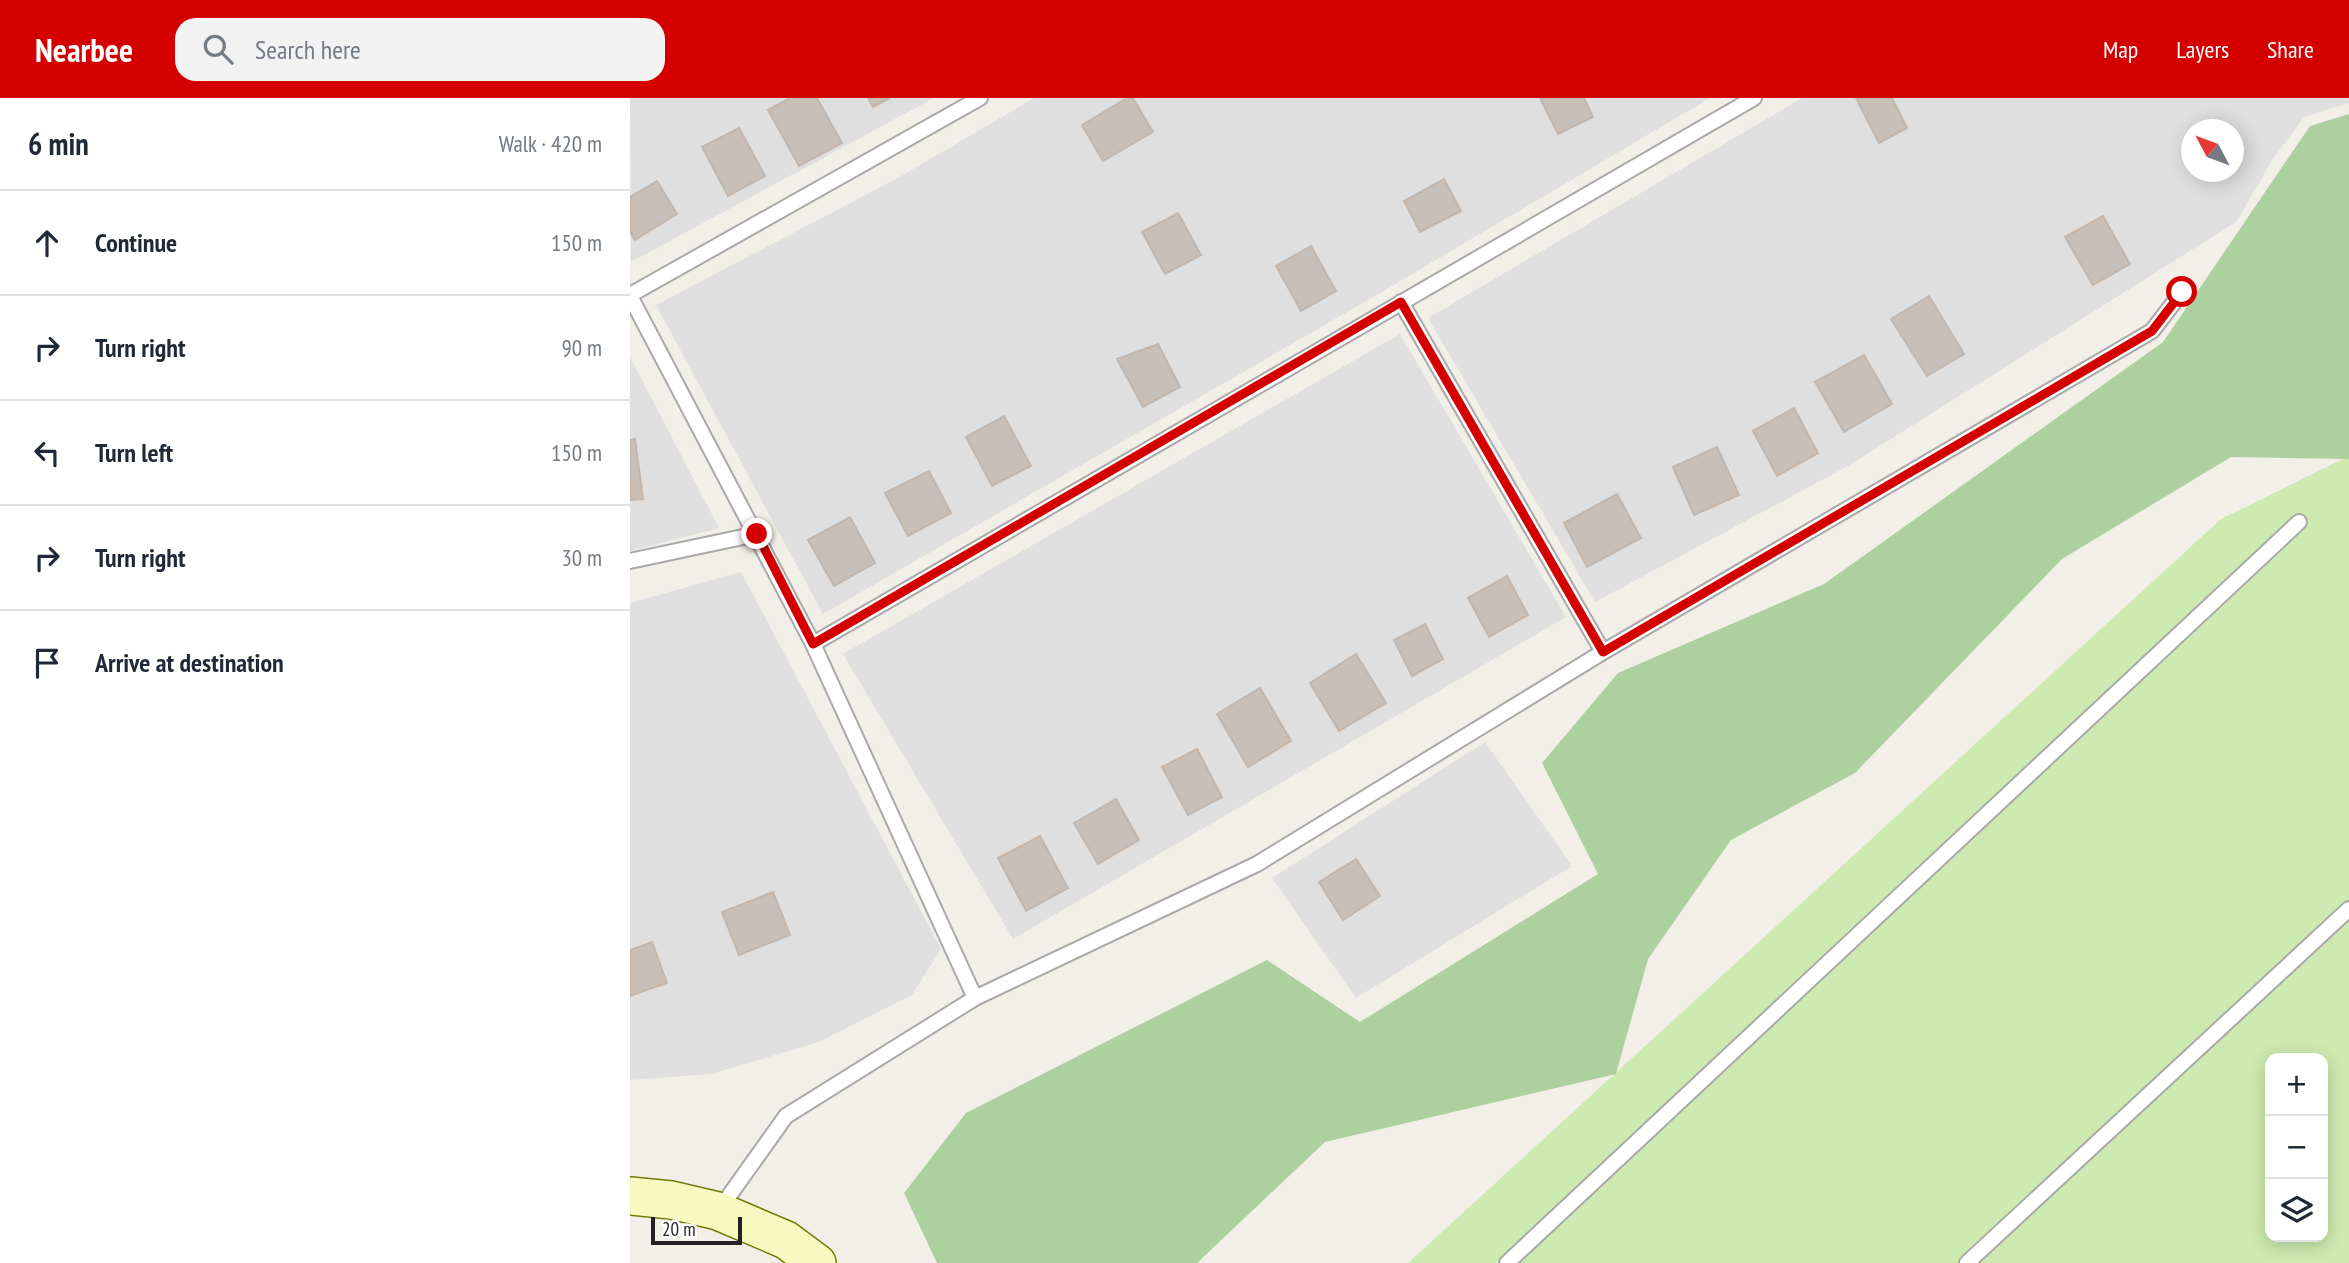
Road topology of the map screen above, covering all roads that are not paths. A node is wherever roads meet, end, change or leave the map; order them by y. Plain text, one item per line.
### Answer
1 (981, 98) edge
2 (1754, 98) edge
3 (2182, 292) dead end
4 (630, 296) edge
5 (1401, 302) junction
6 (2298, 522) dead end
7 (757, 534) junction
8 (630, 561) edge
9 (813, 644) junction
10 (1603, 652) junction
11 (2349, 909) edge
12 (975, 998) junction
13 (630, 1196) edge
14 (718, 1211) junction
15 (817, 1263) edge
16 (1507, 1263) edge
17 (1967, 1263) edge

1 - 4 lane
2 - 5 lane
3 - 10 lane
4 - 7 lane
5 - 9 lane
5 - 10 lane
6 - 16 lane
7 - 8 lane
7 - 9 lane
9 - 12 lane
10 - 12 lane
11 - 17 lane
12 - 14 lane
13 - 14 street
14 - 15 street

